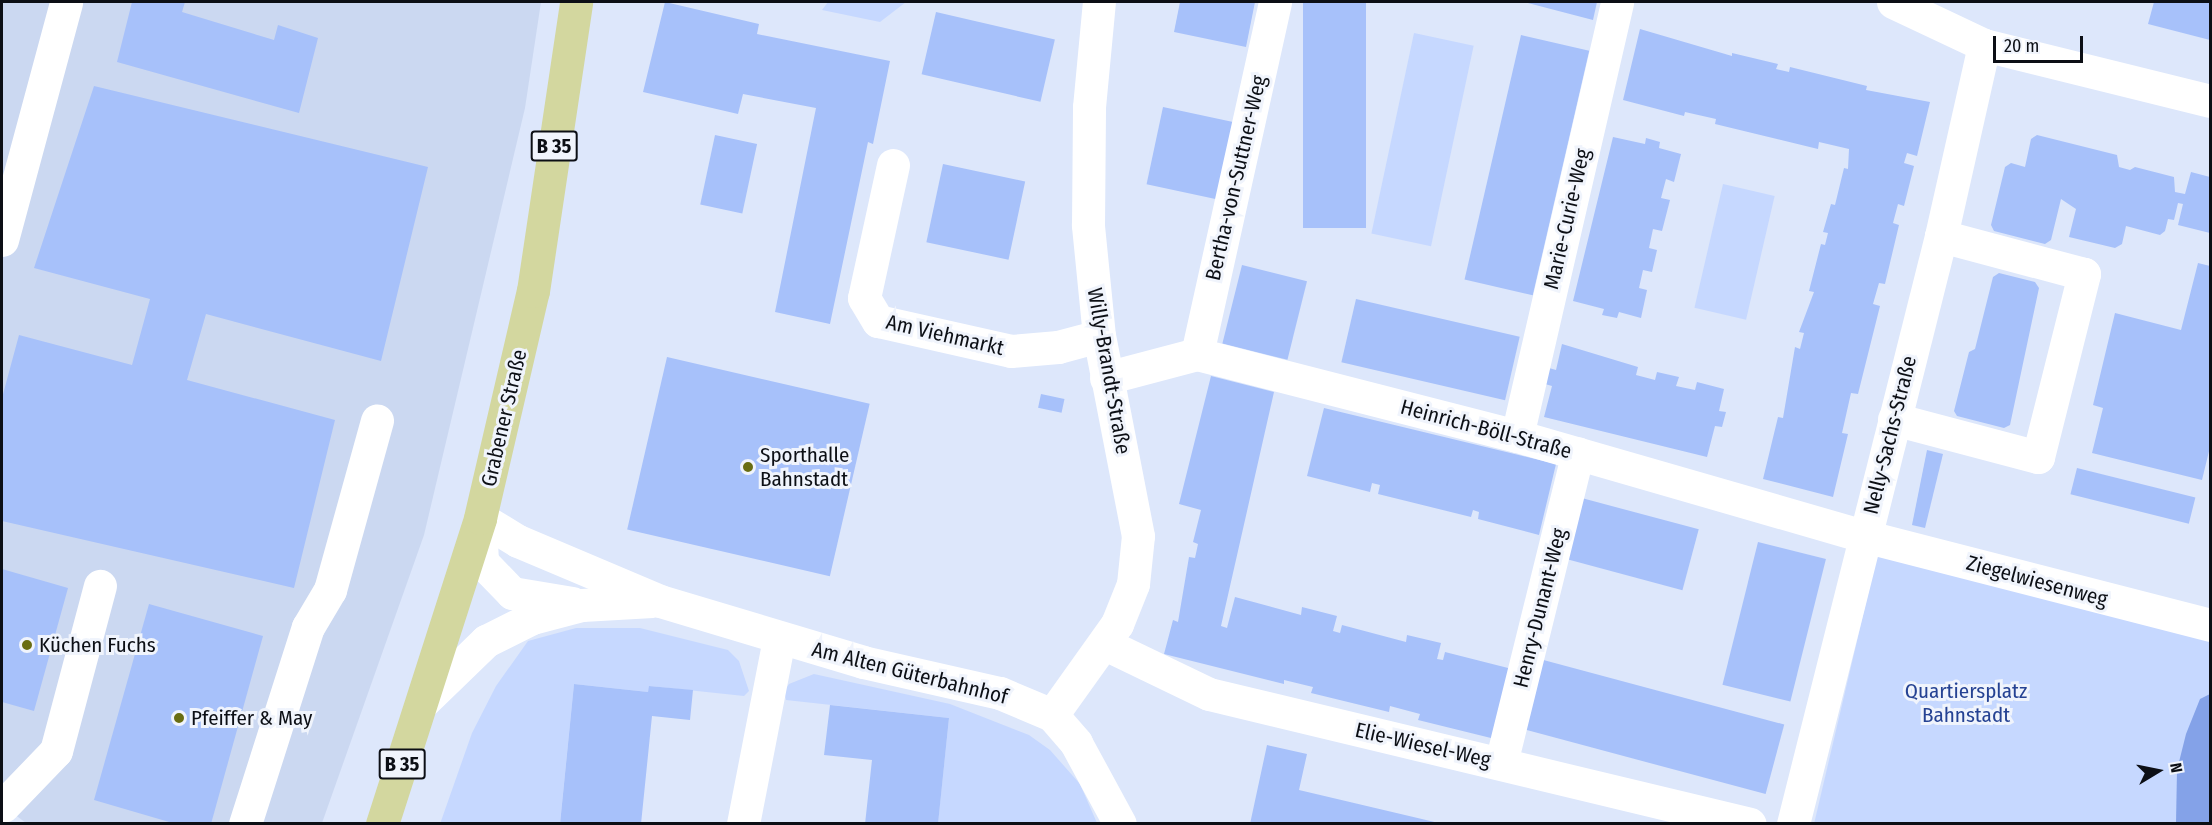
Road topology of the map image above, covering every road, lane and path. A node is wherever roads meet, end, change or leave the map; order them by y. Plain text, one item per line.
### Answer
1 (66, 2) edge
2 (576, 2) edge
3 (1099, 2) edge
4 (1275, 2) edge
5 (1617, 2) edge
6 (1893, 2) edge
7 (1984, 45) junction
8 (2211, 101) edge
9 (893, 165) dead end
10 (1941, 236) junction
11 (2, 240) edge
12 (1099, 336) junction
13 (1197, 354) junction
14 (1106, 378) junction
15 (1894, 419) junction
16 (377, 420) dead end
17 (1517, 435) junction
18 (1578, 453) junction
19 (480, 518) junction
20 (1864, 536) junction
21 (100, 586) dead end
22 (660, 601) junction
23 (582, 605) junction
24 (2211, 625) edge
25 (779, 639) junction
26 (1105, 644) junction
27 (421, 704) junction
28 (1052, 715) junction
29 (1501, 763) junction
30 (10, 812) edge
31 (1116, 819) edge
32 (245, 824) edge
33 (382, 824) edge
34 (743, 824) edge
35 (1750, 824) edge
36 (1793, 824) edge

1 - 11 street
2 - 19 main road, Grabener Straße / B 35
3 - 12 street, Willy-Brandt-Straße
4 - 13 street, Bertha-von-Suttner-Weg
5 - 17 street, Marie-Curie-Weg
6 - 7 street
7 - 8 street
7 - 10 street, Nelly-Sachs-Straße
9 - 12 street, Am Viehmarkt
10 - 15 street, Nelly-Sachs-Straße
10 - 15 street
12 - 14 street, Willy-Brandt-Straße
13 - 14 street, Heinrich-Böll-Straße
13 - 17 street, Heinrich-Böll-Straße
14 - 26 street, Willy-Brandt-Straße
15 - 20 street, Nelly-Sachs-Straße
16 - 32 street
17 - 18 street, Heinrich-Böll-Straße
18 - 20 street, Heinrich-Böll-Straße
18 - 29 street, Henry-Dunant-Weg
19 - 22 street, Am Alten Güterbahnhof
19 - 23 street, Am Alten Güterbahnhof
19 - 27 main road, Grabener Straße / B 35
20 - 24 street, Ziegelwiesenweg
20 - 36 street, Nelly-Sachs-Straße
21 - 30 street
22 - 23 street, Am Alten Güterbahnhof
22 - 25 street, Am Alten Güterbahnhof
23 - 27 street, Am Alten Güterbahnhof
25 - 28 street, Am Alten Güterbahnhof
25 - 34 street
26 - 28 street, Willy-Brandt-Straße
26 - 29 street, Elie-Wiesel-Weg
27 - 33 main road, Grabener Straße / B 35
28 - 31 street, Am Alten Güterbahnhof
29 - 35 street, Elie-Wiesel-Weg

